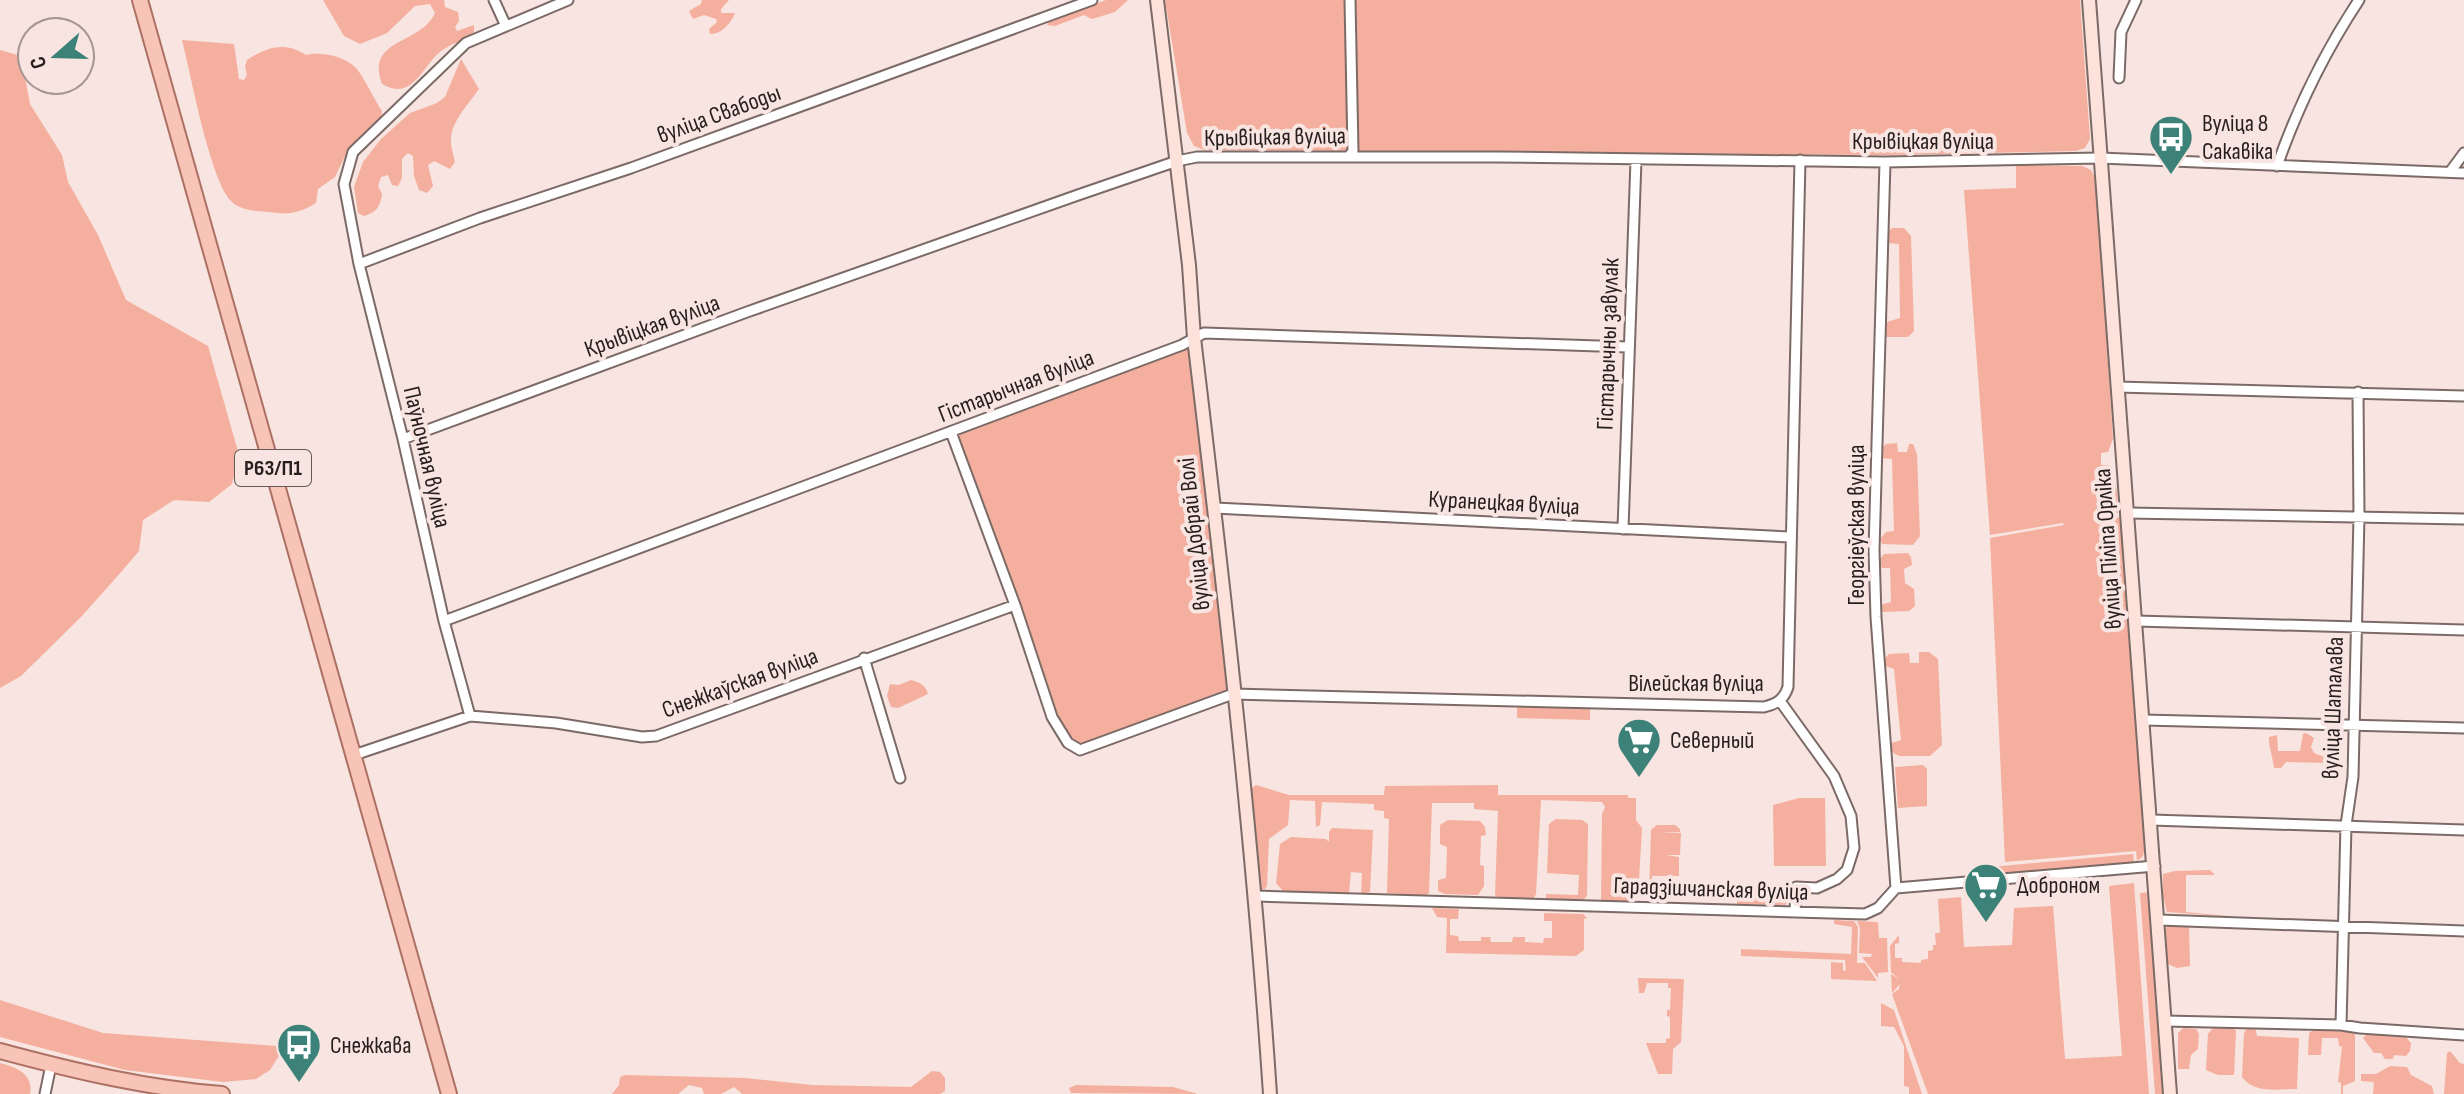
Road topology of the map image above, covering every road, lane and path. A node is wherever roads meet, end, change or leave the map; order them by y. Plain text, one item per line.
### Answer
1 (140, 0) edge
2 (494, 0) edge
3 (568, 0) edge
4 (1092, 0) edge
5 (1157, 0) edge
6 (1350, 0) edge
7 (2089, 0) edge
8 (2136, 0) edge
9 (2359, 0) edge
10 (505, 24) junction
11 (2119, 78) dead end
12 (2464, 153) edge
13 (1349, 156) junction
14 (2100, 158) junction
15 (1636, 160) junction
16 (1800, 160) junction
17 (1177, 161) junction
18 (1885, 162) junction
19 (2277, 166) junction
20 (2450, 172) junction
21 (2464, 173) edge
22 (359, 264) junction
23 (1194, 338) junction
24 (1628, 347) junction
25 (2117, 387) junction
26 (2358, 392) junction
27 (2464, 396) edge
28 (951, 432) junction
29 (403, 439) junction
30 (1215, 508) junction
31 (2128, 513) junction
32 (2359, 516) junction
33 (2464, 519) edge
34 (1623, 529) junction
35 (1790, 537) junction
36 (1015, 605) junction
37 (444, 621) junction
38 (2136, 621) junction
39 (2355, 628) junction
40 (2464, 630) edge
41 (864, 658) junction
42 (1233, 694) junction
43 (1780, 701) junction
44 (470, 716) junction
45 (2143, 720) junction
46 (2353, 725) junction
47 (2464, 728) edge
48 (354, 755) junction
49 (900, 778) dead end
50 (2151, 820) junction
51 (2346, 825) junction
52 (2464, 830) edge
53 (2155, 866) junction
54 (1896, 888) junction
55 (1255, 896) junction
56 (1795, 912) junction
57 (2159, 920) junction
58 (2344, 925) junction
59 (2464, 931) edge
60 (2165, 1021) junction
61 (2341, 1025) junction
62 (2464, 1035) edge
63 (0, 1051) edge
64 (51, 1065) junction
65 (45, 1094) edge
66 (222, 1094) edge
67 (449, 1094) edge
68 (1270, 1094) edge
69 (2170, 1094) edge

1 - 48 main road, Р63/П1
2 - 10 street
3 - 10 street, Паўночная вуліца
4 - 22 street, вуліца Свабоды
5 - 17 street, вуліца Добрай Волі
6 - 13 street
7 - 14 street, вуліца Піліпа Орліка
8 - 11 street
9 - 19 street
10 - 22 street, Паўночная вуліца
12 - 20 street
13 - 15 street, Крывіцкая вуліца
13 - 17 street, Крывіцкая вуліца
14 - 18 street, Крывіцкая вуліца
14 - 19 street
14 - 25 street, вуліца Піліпа Орліка
15 - 16 street, Крывіцкая вуліца
15 - 24 street, Гістарычны завулак
16 - 18 street, Крывіцкая вуліца
16 - 35 street, Вілейская вуліца
17 - 23 street, вуліца Добрай Волі
17 - 29 street, Крывіцкая вуліца
18 - 54 street, Георгіеўская вуліца
19 - 20 street
20 - 21 street
22 - 29 street, Паўночная вуліца
23 - 24 street, Гістарычная вуліца
23 - 28 street, Гістарычная вуліца
23 - 30 street, вуліца Добрай Волі
24 - 34 street, Гістарычны завулак
25 - 26 street
25 - 31 street, вуліца Піліпа Орліка
26 - 27 street
26 - 32 street, вуліца Шаталава
28 - 36 street
28 - 37 street, Гістарычная вуліца
29 - 37 street, Паўночная вуліца
30 - 34 street, Куранецкая вуліца
30 - 42 street, вуліца Добрай Волі
31 - 32 street
31 - 38 street, вуліца Піліпа Орліка
32 - 33 street
32 - 39 street, вуліца Шаталава
34 - 35 street, Куранецкая вуліца
35 - 43 street, Вілейская вуліца
36 - 41 street, Снежкаўская вуліца
36 - 42 street, Вілейская вуліца
37 - 44 street, Паўночная вуліца
38 - 39 street
38 - 45 street, вуліца Піліпа Орліка
39 - 40 street
39 - 46 street, вуліца Шаталава
41 - 44 street, Снежкаўская вуліца
41 - 49 street
42 - 43 street, Вілейская вуліца
42 - 55 street, вуліца Добрай Волі
43 - 56 street
44 - 48 street
45 - 46 street
45 - 50 street, вуліца Піліпа Орліка
46 - 47 street
46 - 51 street, вуліца Шаталава
48 - 67 main road, Р63/П1
50 - 51 street
50 - 53 street, вуліца Піліпа Орліка
51 - 52 street
51 - 58 street, вуліца Шаталава
53 - 54 street
53 - 57 street, вуліца Піліпа Орліка
54 - 56 street, Гарадзішчанская вуліца
55 - 56 street, Гарадзішчанская вуліца
55 - 68 street, вуліца Добрай Волі
57 - 58 street
57 - 60 street, вуліца Піліпа Орліка
58 - 59 street
58 - 61 street, вуліца Шаталава
60 - 61 street
60 - 69 street, вуліца Піліпа Орліка
61 - 62 street
63 - 64 main road
64 - 65 street
64 - 66 main road

